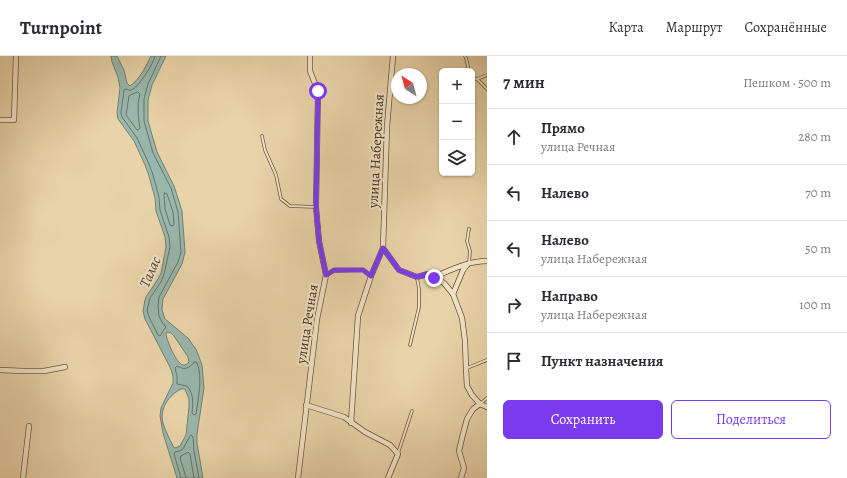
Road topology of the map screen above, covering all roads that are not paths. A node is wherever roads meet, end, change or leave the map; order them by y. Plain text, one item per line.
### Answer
1 (16, 56) edge
2 (310, 56) edge
3 (393, 56) edge
4 (465, 56) edge
5 (468, 68) edge
6 (487, 75) edge
7 (477, 79) joint
8 (487, 89) edge
9 (0, 120) edge
10 (262, 136) dead end
11 (316, 207) junction
12 (469, 229) dead end
13 (383, 248) junction
14 (487, 261) edge
15 (469, 263) junction
16 (326, 275) junction
17 (371, 276) junction
18 (417, 277) junction
19 (434, 278) junction
20 (453, 294) junction
21 (410, 345) dead end
22 (487, 360) edge
23 (65, 367) dead end
24 (466, 369) junction
25 (0, 370) edge
26 (487, 398) edge
27 (480, 404) junction
28 (306, 405) junction
29 (487, 407) edge
30 (412, 412) dead end
31 (351, 423) junction
32 (29, 426) dead end
33 (398, 454) junction
34 (23, 478) edge
35 (298, 478) edge
36 (388, 478) edge
37 (461, 478) edge

1 - 9 street
2 - 11 street, улица Речная
3 - 13 street, улица Набережная
4 - 5 lane
6 - 7 lane
7 - 8 lane
10 - 11 lane
11 - 16 street, улица Речная
12 - 15 lane
13 - 17 street, улица Набережная
13 - 18 street
14 - 15 street
15 - 19 street
15 - 20 street
16 - 17 lane
16 - 28 street, улица Речная
17 - 31 street, улица Набережная
18 - 19 street
18 - 21 lane
19 - 20 street
20 - 24 street
22 - 24 lane
23 - 25 street
24 - 27 street
26 - 27 lane
27 - 29 street
27 - 37 street
28 - 31 street
28 - 35 street, улица Речная
30 - 33 lane
31 - 33 street
32 - 34 street
33 - 36 street

